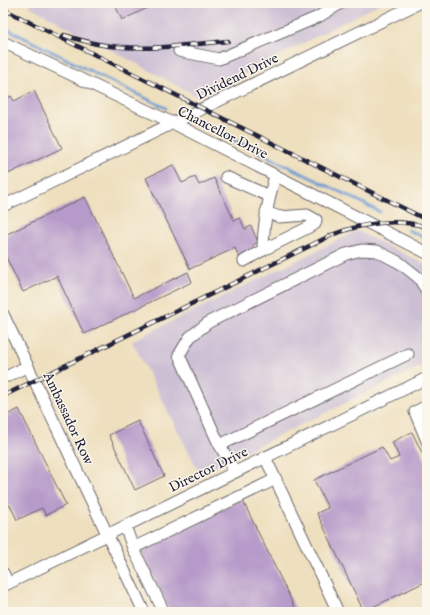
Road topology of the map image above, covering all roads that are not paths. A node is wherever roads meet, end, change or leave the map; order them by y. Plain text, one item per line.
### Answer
1 (341, 3) edge
2 (419, 3) edge
3 (3, 42) edge
4 (179, 51) dead end
5 (173, 123) junction
6 (275, 176) junction
7 (226, 177) dead end
8 (269, 196) junction
9 (3, 206) edge
10 (266, 212) junction
11 (263, 250) junction
12 (427, 253) edge
13 (244, 260) dead end
14 (427, 291) edge
15 (3, 314) edge
16 (408, 354) dead end
17 (28, 366) junction
18 (3, 376) edge
19 (427, 378) edge
20 (427, 406) edge
21 (427, 442) edge
22 (220, 445) junction
23 (265, 457) junction
24 (235, 472) junction
25 (276, 479) junction
26 (125, 526) junction
27 (108, 534) junction
28 (133, 548) junction
29 (5, 581) edge
30 (144, 612) edge
31 (164, 612) edge
32 (338, 612) edge

1 - 4 street
2 - 5 street, Dividend Drive
3 - 5 street, Chancellor Drive
5 - 6 street, Chancellor Drive
5 - 9 street, Dividend Drive
6 - 8 street
6 - 12 street, Chancellor Drive
7 - 8 street
8 - 10 street
10 - 11 street
10 - 11 street
11 - 13 street
14 - 22 street
15 - 17 street, Ambassador Row
16 - 22 street
17 - 18 street
17 - 27 street, Ambassador Row
19 - 23 street, Director Drive
20 - 21 street
22 - 24 street
23 - 24 street, Director Drive
23 - 25 street
24 - 26 street, Director Drive
25 - 28 street
25 - 32 street
26 - 27 street, Director Drive
26 - 28 street
27 - 29 street, Director Drive
27 - 30 street, Ambassador Row
28 - 31 street

